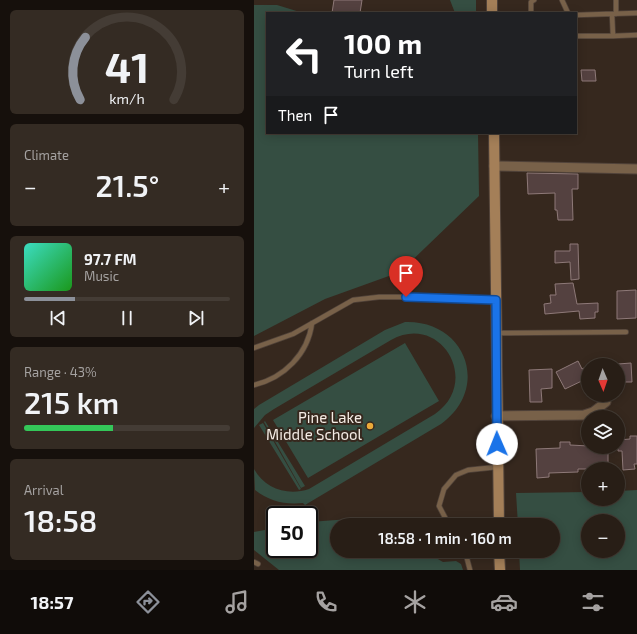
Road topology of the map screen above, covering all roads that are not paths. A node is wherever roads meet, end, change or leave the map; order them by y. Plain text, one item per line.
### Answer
1 (492, 0) edge
2 (534, 0) edge
3 (562, 0) edge
4 (616, 0) edge
5 (492, 12) edge
6 (531, 12) edge
7 (568, 12) edge
8 (637, 13) edge
9 (614, 14) junction
10 (577, 15) edge
11 (637, 35) edge
12 (577, 36) edge
13 (613, 36) junction
14 (494, 134) edge
15 (494, 166) junction
16 (637, 169) edge
17 (496, 300) junction
18 (312, 323) junction
19 (626, 332) dead end
20 (496, 333) junction
21 (254, 348) edge
22 (254, 385) edge
23 (606, 402) dead end
24 (496, 416) junction
25 (497, 467) junction
26 (445, 518) edge
27 (499, 518) edge
28 (467, 558) edge
29 (499, 558) edge
30 (470, 570) edge
31 (500, 570) edge

1 - 5 main road
2 - 6 lane
3 - 7 lane
4 - 9 lane
8 - 9 lane
9 - 10 lane
9 - 13 lane
11 - 13 lane
12 - 13 lane
14 - 15 main road
15 - 16 street
15 - 17 main road
17 - 18 lane
17 - 20 main road
18 - 21 lane
18 - 22 lane
19 - 20 lane
20 - 24 main road
23 - 24 street
24 - 25 main road
25 - 26 lane
25 - 27 main road
28 - 30 lane
29 - 31 main road

